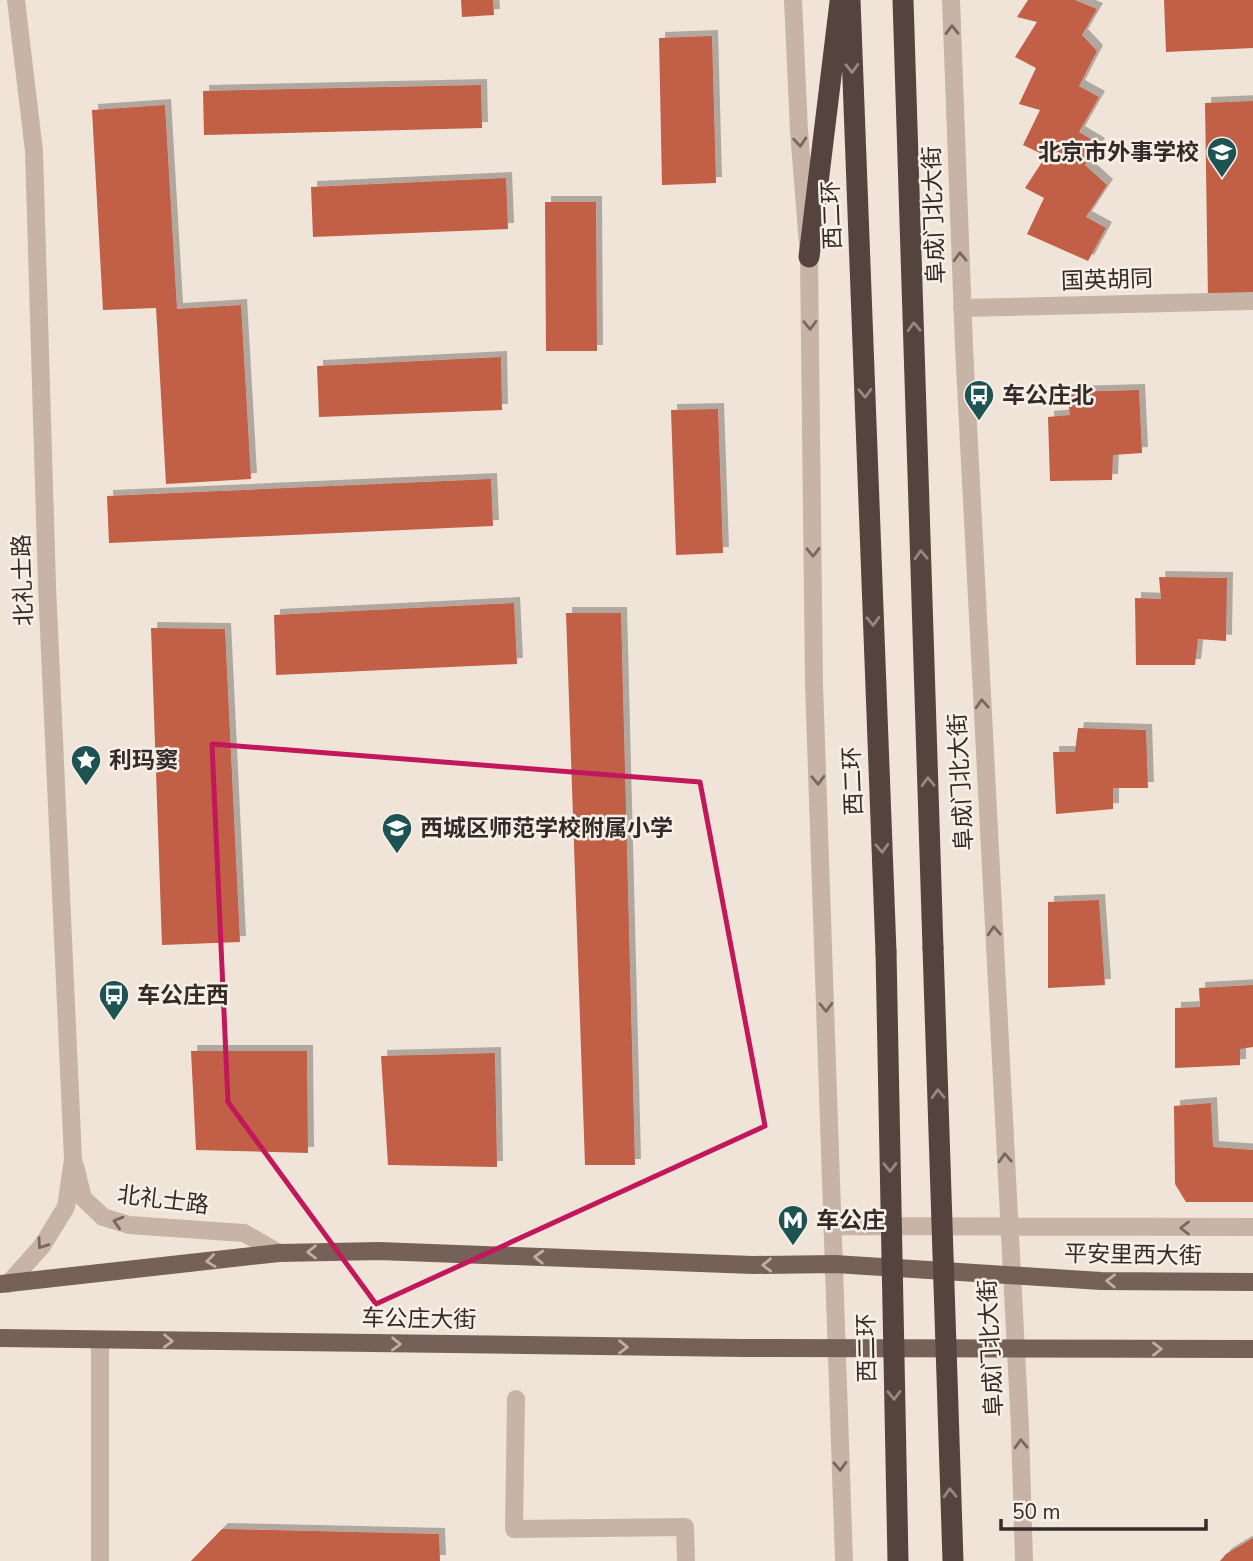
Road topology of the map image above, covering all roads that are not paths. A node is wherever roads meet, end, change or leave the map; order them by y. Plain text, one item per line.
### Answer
1 (16, 0) edge
2 (793, 0) edge
3 (840, 0) edge
4 (850, 0) edge
5 (904, 0) edge
6 (951, 0) edge
7 (809, 257) junction
8 (1253, 301) edge
9 (962, 308) junction
10 (73, 1159) junction
11 (834, 1226) junction
12 (1009, 1226) junction
13 (1253, 1227) edge
14 (279, 1253) junction
15 (835, 1264) junction
16 (1012, 1275) junction
17 (1253, 1282) edge
18 (4, 1284) edge
19 (0, 1338) edge
20 (100, 1340) junction
21 (838, 1347) junction
22 (1016, 1347) junction
23 (1253, 1349) edge
24 (516, 1399) dead end
25 (100, 1561) edge
26 (686, 1561) edge
27 (844, 1561) edge
28 (898, 1561) edge
29 (953, 1561) edge
30 (1024, 1561) edge

1 - 10 street, 北礼士路
2 -> 7 street
3 - 7 highway
4 -> 28 highway, 西二环, bridge
29 -> 5 highway, bridge
9 -> 6 street, 阜成门北大街
7 -> 11 street
8 - 9 street, 国英胡同
12 -> 9 street, 阜成门北大街
14 -> 10 street, 北礼士路
10 -> 18 street, 北礼士路
11 - 12 street
11 - 15 street
13 -> 12 street
12 - 16 street, 阜成门北大街
15 -> 14 main road
14 -> 18 main road
15 - 16 main road, 平安里西大街
15 - 21 street
17 -> 16 main road, 平安里西大街
16 - 22 street, 阜成门北大街
19 - 20 main road, 车公庄大街
20 -> 21 main road, 车公庄大街
20 - 25 street
21 - 22 main road, 车公庄大街
21 -> 27 street
22 -> 23 main road
30 -> 22 street, 阜成门北大街
24 - 26 street

